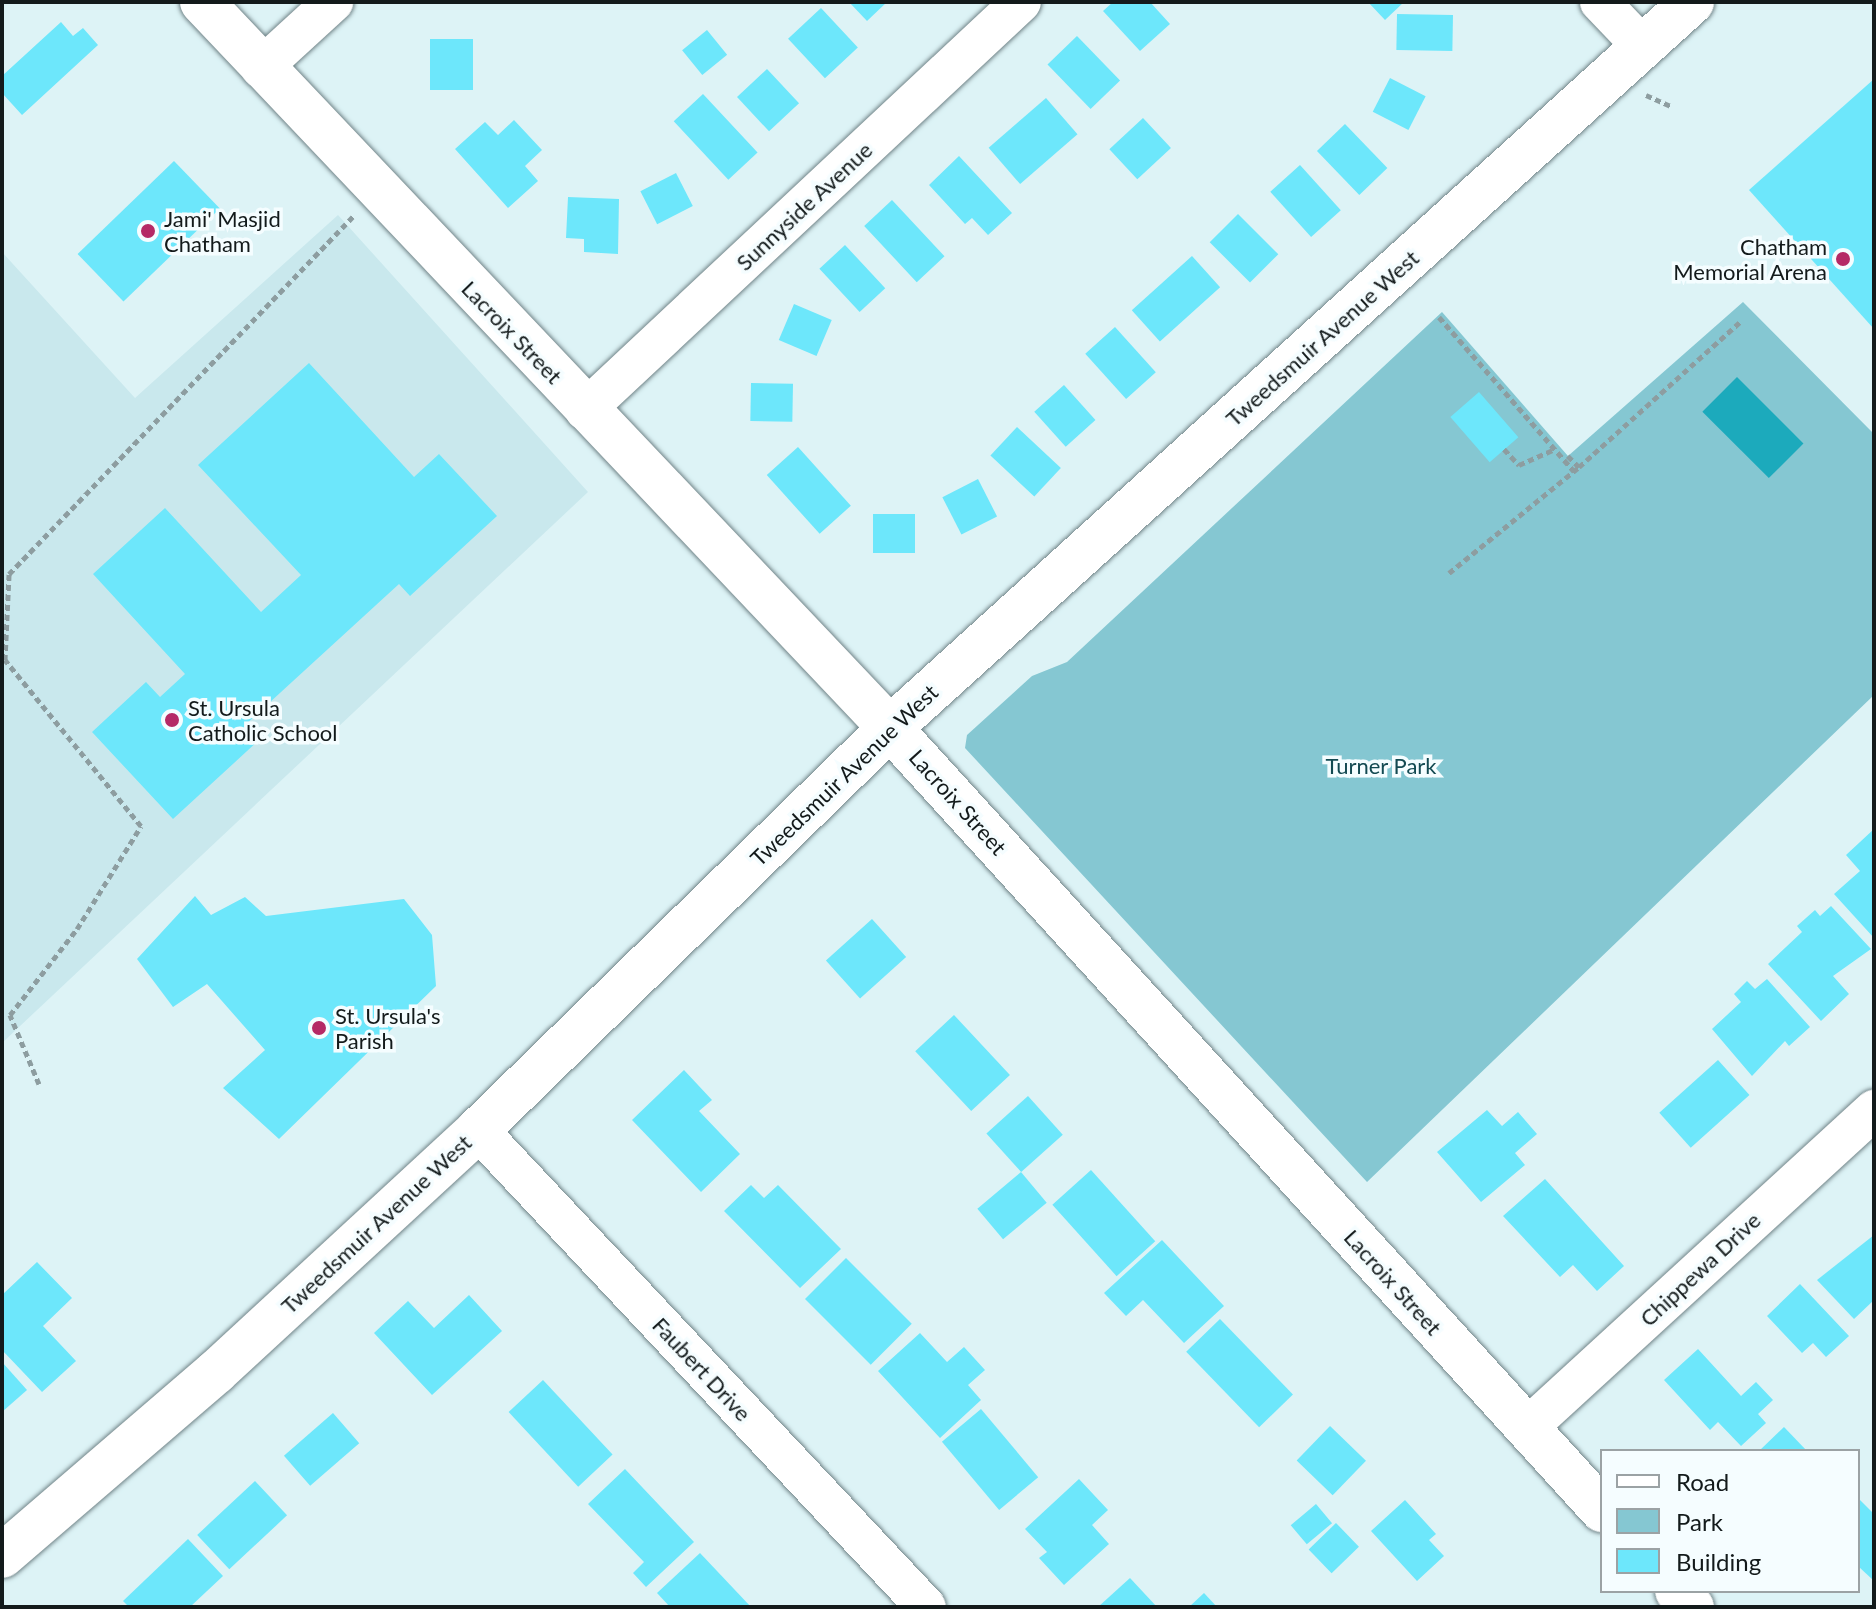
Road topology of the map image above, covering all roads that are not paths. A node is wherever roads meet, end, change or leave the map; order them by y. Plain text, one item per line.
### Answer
1 (202, 2) edge
2 (333, 2) edge
3 (1021, 2) edge
4 (1600, 2) edge
5 (1692, 2) edge
6 (1643, 47) junction
7 (261, 68) junction
8 (585, 410) junction
9 (890, 728) junction
10 (1874, 1110) edge
11 (478, 1130) junction
12 (1527, 1428) junction
13 (1600, 1508) edge
14 (2, 1556) edge
15 (926, 1607) edge

1 - 7 street, Lacroix Street
2 - 7 street
3 - 8 street, Sunnyside Avenue
4 - 6 street
5 - 6 street, Tweedsmuir Avenue West
6 - 9 street, Tweedsmuir Avenue West
7 - 8 street, Lacroix Street
8 - 9 street, Lacroix Street
9 - 11 street, Tweedsmuir Avenue West
9 - 12 street, Lacroix Street
10 - 12 street, Chippewa Drive
11 - 14 street, Tweedsmuir Avenue West
11 - 15 street, Faubert Drive
12 - 13 street, Lacroix Street

